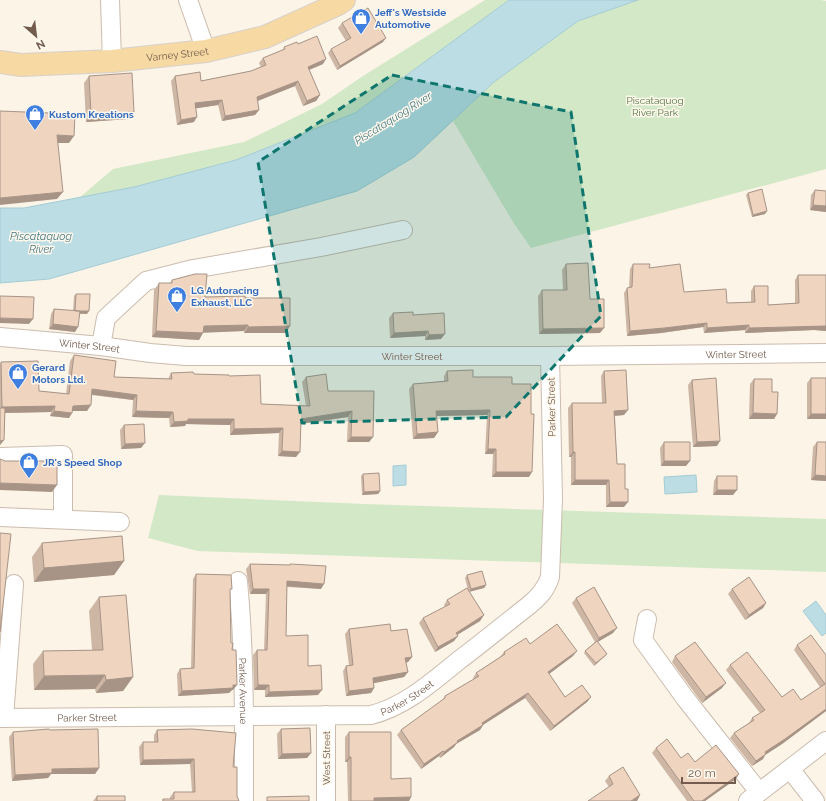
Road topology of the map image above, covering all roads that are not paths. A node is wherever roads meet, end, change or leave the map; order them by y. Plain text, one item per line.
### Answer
1 (110, 0) edge
2 (188, 0) edge
3 (344, 0) edge
4 (206, 51) junction
5 (112, 61) junction
6 (0, 62) edge
7 (403, 230) dead end
8 (0, 337) edge
9 (101, 346) junction
10 (826, 353) edge
11 (550, 356) junction
12 (0, 457) edge
13 (0, 517) edge
14 (63, 520) junction
15 (120, 522) dead end
16 (238, 581) dead end
17 (14, 584) dead end
18 (647, 619) dead end
19 (326, 715) junction
20 (245, 716) junction
21 (2, 718) edge
22 (826, 741) edge
23 (790, 769) junction
24 (754, 797) edge
25 (244, 801) edge
26 (326, 801) edge
27 (815, 801) edge

1 - 5 street
2 - 4 street
3 - 4 main road, Varney Street
4 - 5 main road, Varney Street
5 - 6 main road, Varney Street
7 - 9 street
8 - 9 street, Winter Street
9 - 11 street, Winter Street
10 - 11 street, Winter Street
11 - 19 street, Parker Street
12 - 14 street
13 - 14 street
14 - 15 street
16 - 20 street, Parker Avenue
17 - 21 street
18 - 24 street
19 - 20 street, Parker Street
19 - 26 street, West Street
20 - 21 street, Parker Street
20 - 25 street, Parker Avenue
22 - 23 street
23 - 24 street
23 - 27 street

